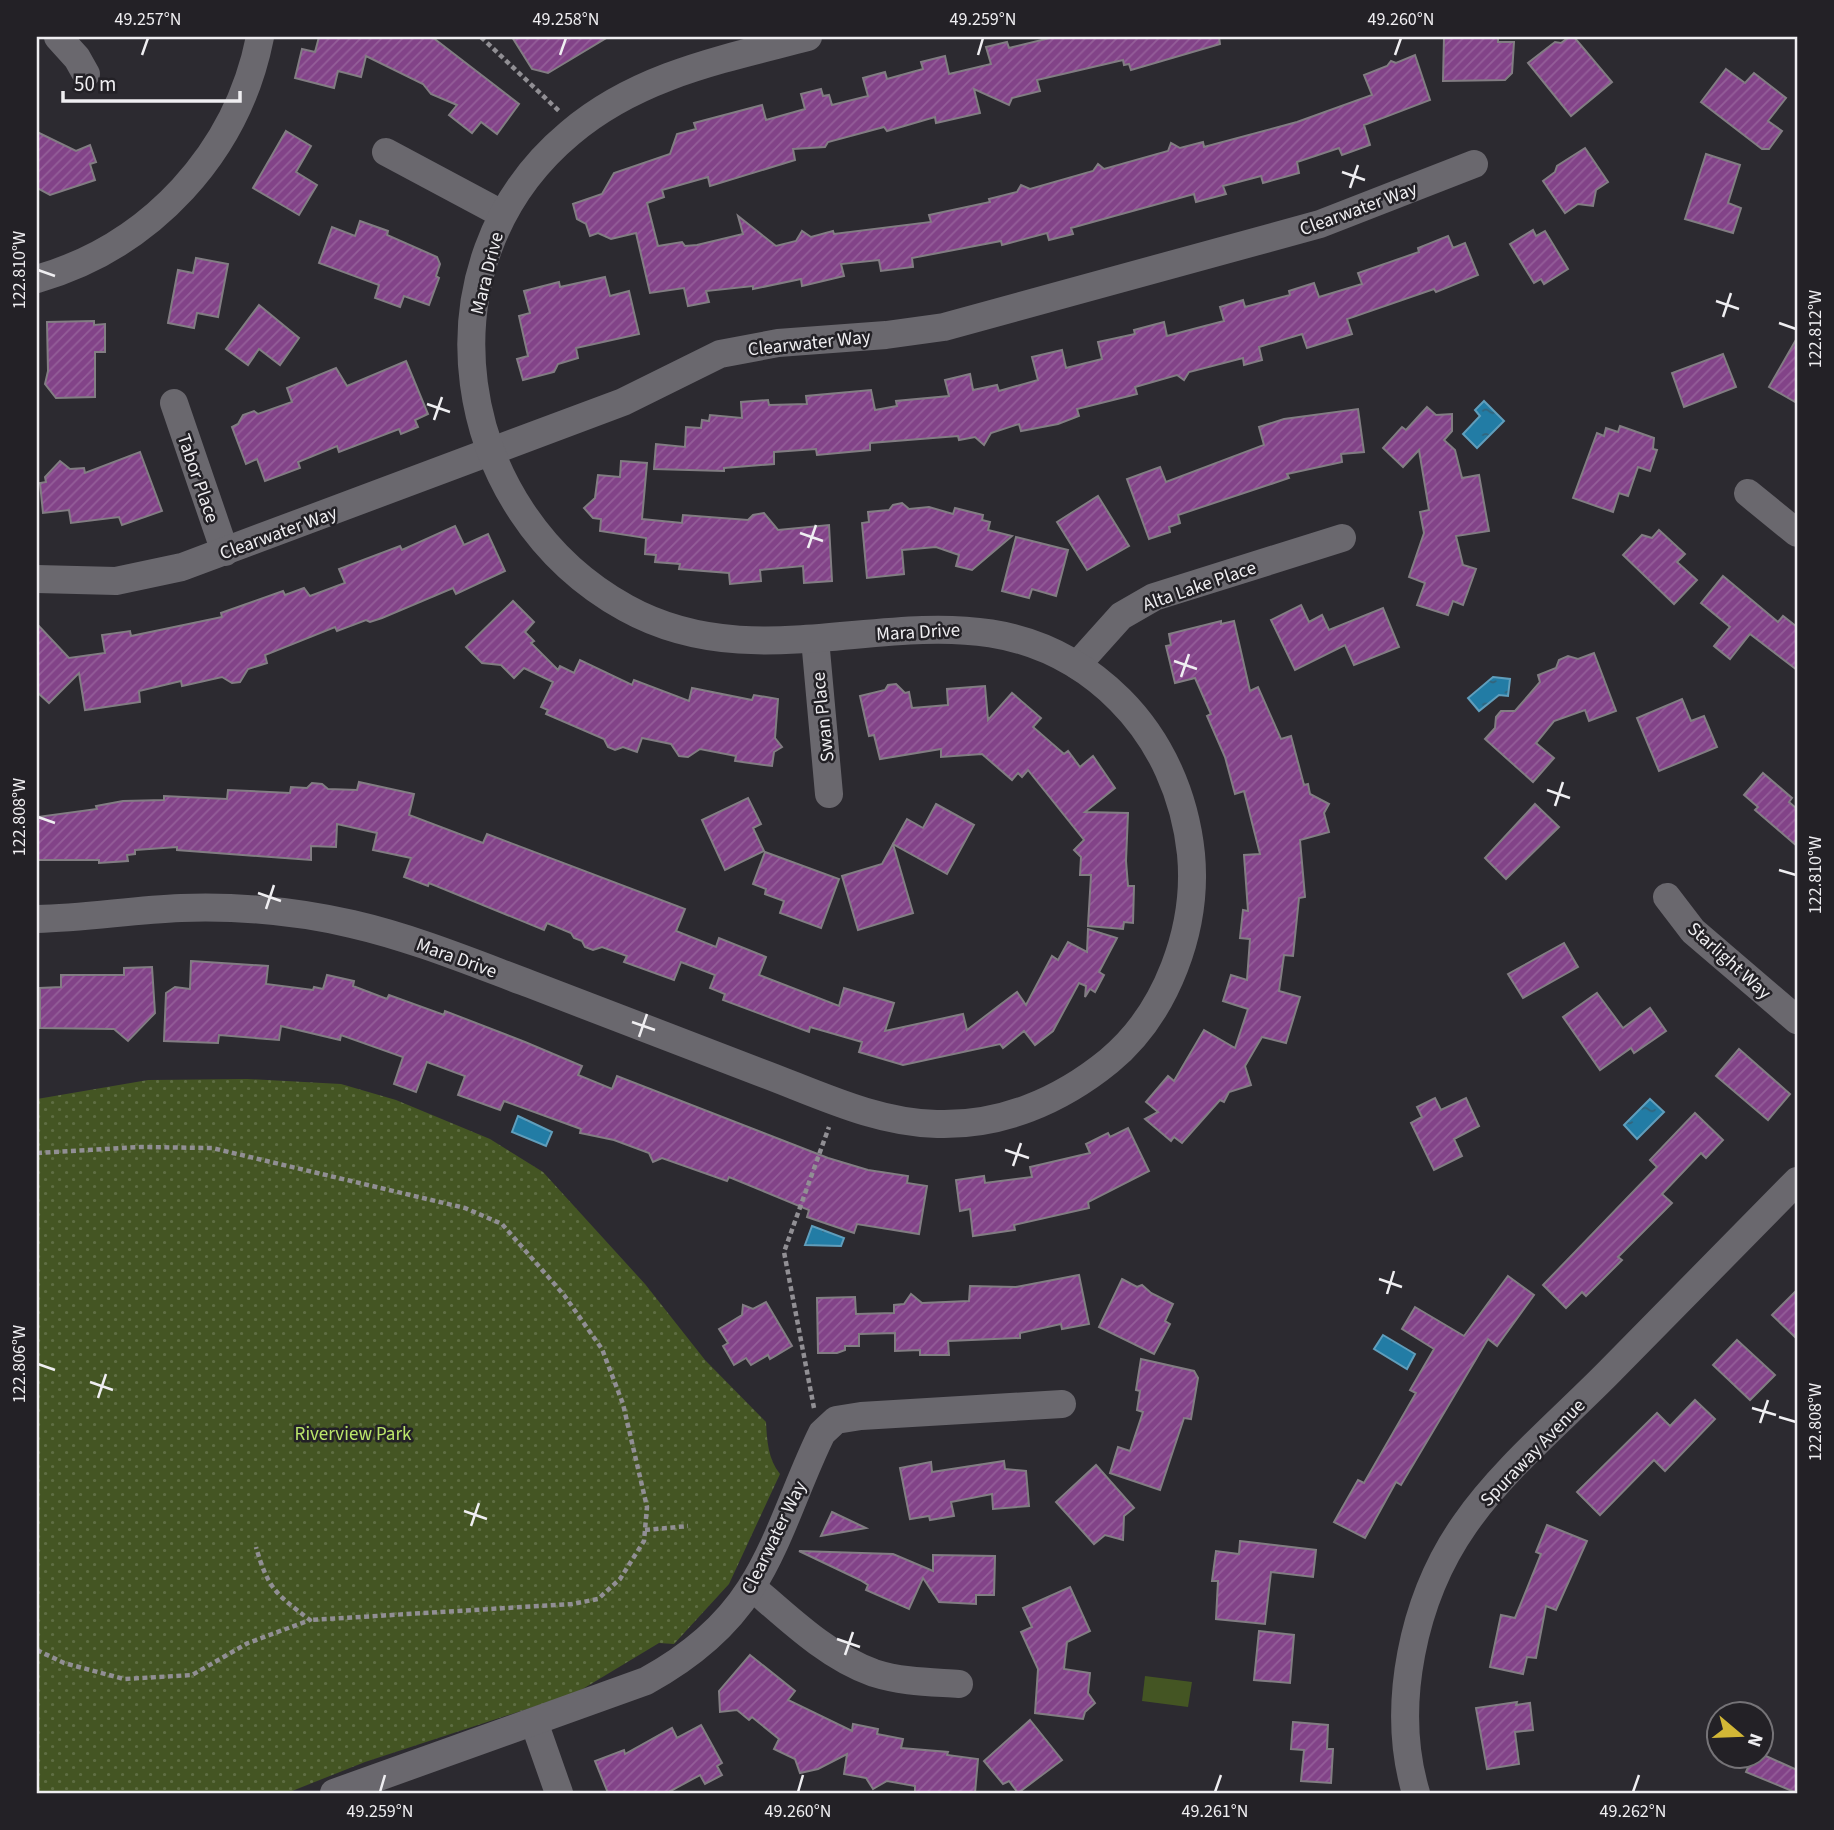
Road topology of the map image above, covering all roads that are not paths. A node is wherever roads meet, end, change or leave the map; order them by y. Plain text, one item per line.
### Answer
1 (58, 37) edge
2 (260, 37) edge
3 (808, 37) edge
4 (86, 74) dead end
5 (386, 152) dead end
6 (1474, 164) dead end
7 (502, 214) junction
8 (37, 279) edge
9 (174, 403) dead end
10 (489, 454) junction
11 (1748, 494) dead end
12 (1797, 533) edge
13 (1342, 538) dead end
14 (225, 552) junction
15 (37, 579) edge
16 (815, 639) junction
17 (1077, 665) junction
18 (830, 794) dead end
19 (1667, 897) dead end
20 (37, 919) edge
21 (1797, 1020) edge
22 (1797, 1181) edge
23 (1062, 1404) dead end
24 (752, 1587) junction
25 (959, 1684) dead end
26 (534, 1722) junction
27 (334, 1793) edge
28 (559, 1793) edge
29 (1416, 1793) edge

1 - 4 street
2 - 8 street
3 - 7 street, Mara Drive
5 - 7 street
6 - 10 street, Clearwater Way
7 - 10 street, Mara Drive
9 - 14 street, Tabor Place
10 - 14 street, Clearwater Way
10 - 16 street, Mara Drive
11 - 12 street
13 - 17 street, Alta Lake Place
14 - 15 street, Clearwater Way
16 - 17 street, Mara Drive
16 - 18 street, Swan Place
17 - 20 street, Mara Drive
19 - 21 street, Starlight Way
22 - 29 street, Spuraway Avenue
23 - 24 street, Clearwater Way
24 - 25 street
24 - 26 street, Clearwater Way
26 - 27 street, Clearwater Way
26 - 28 street

